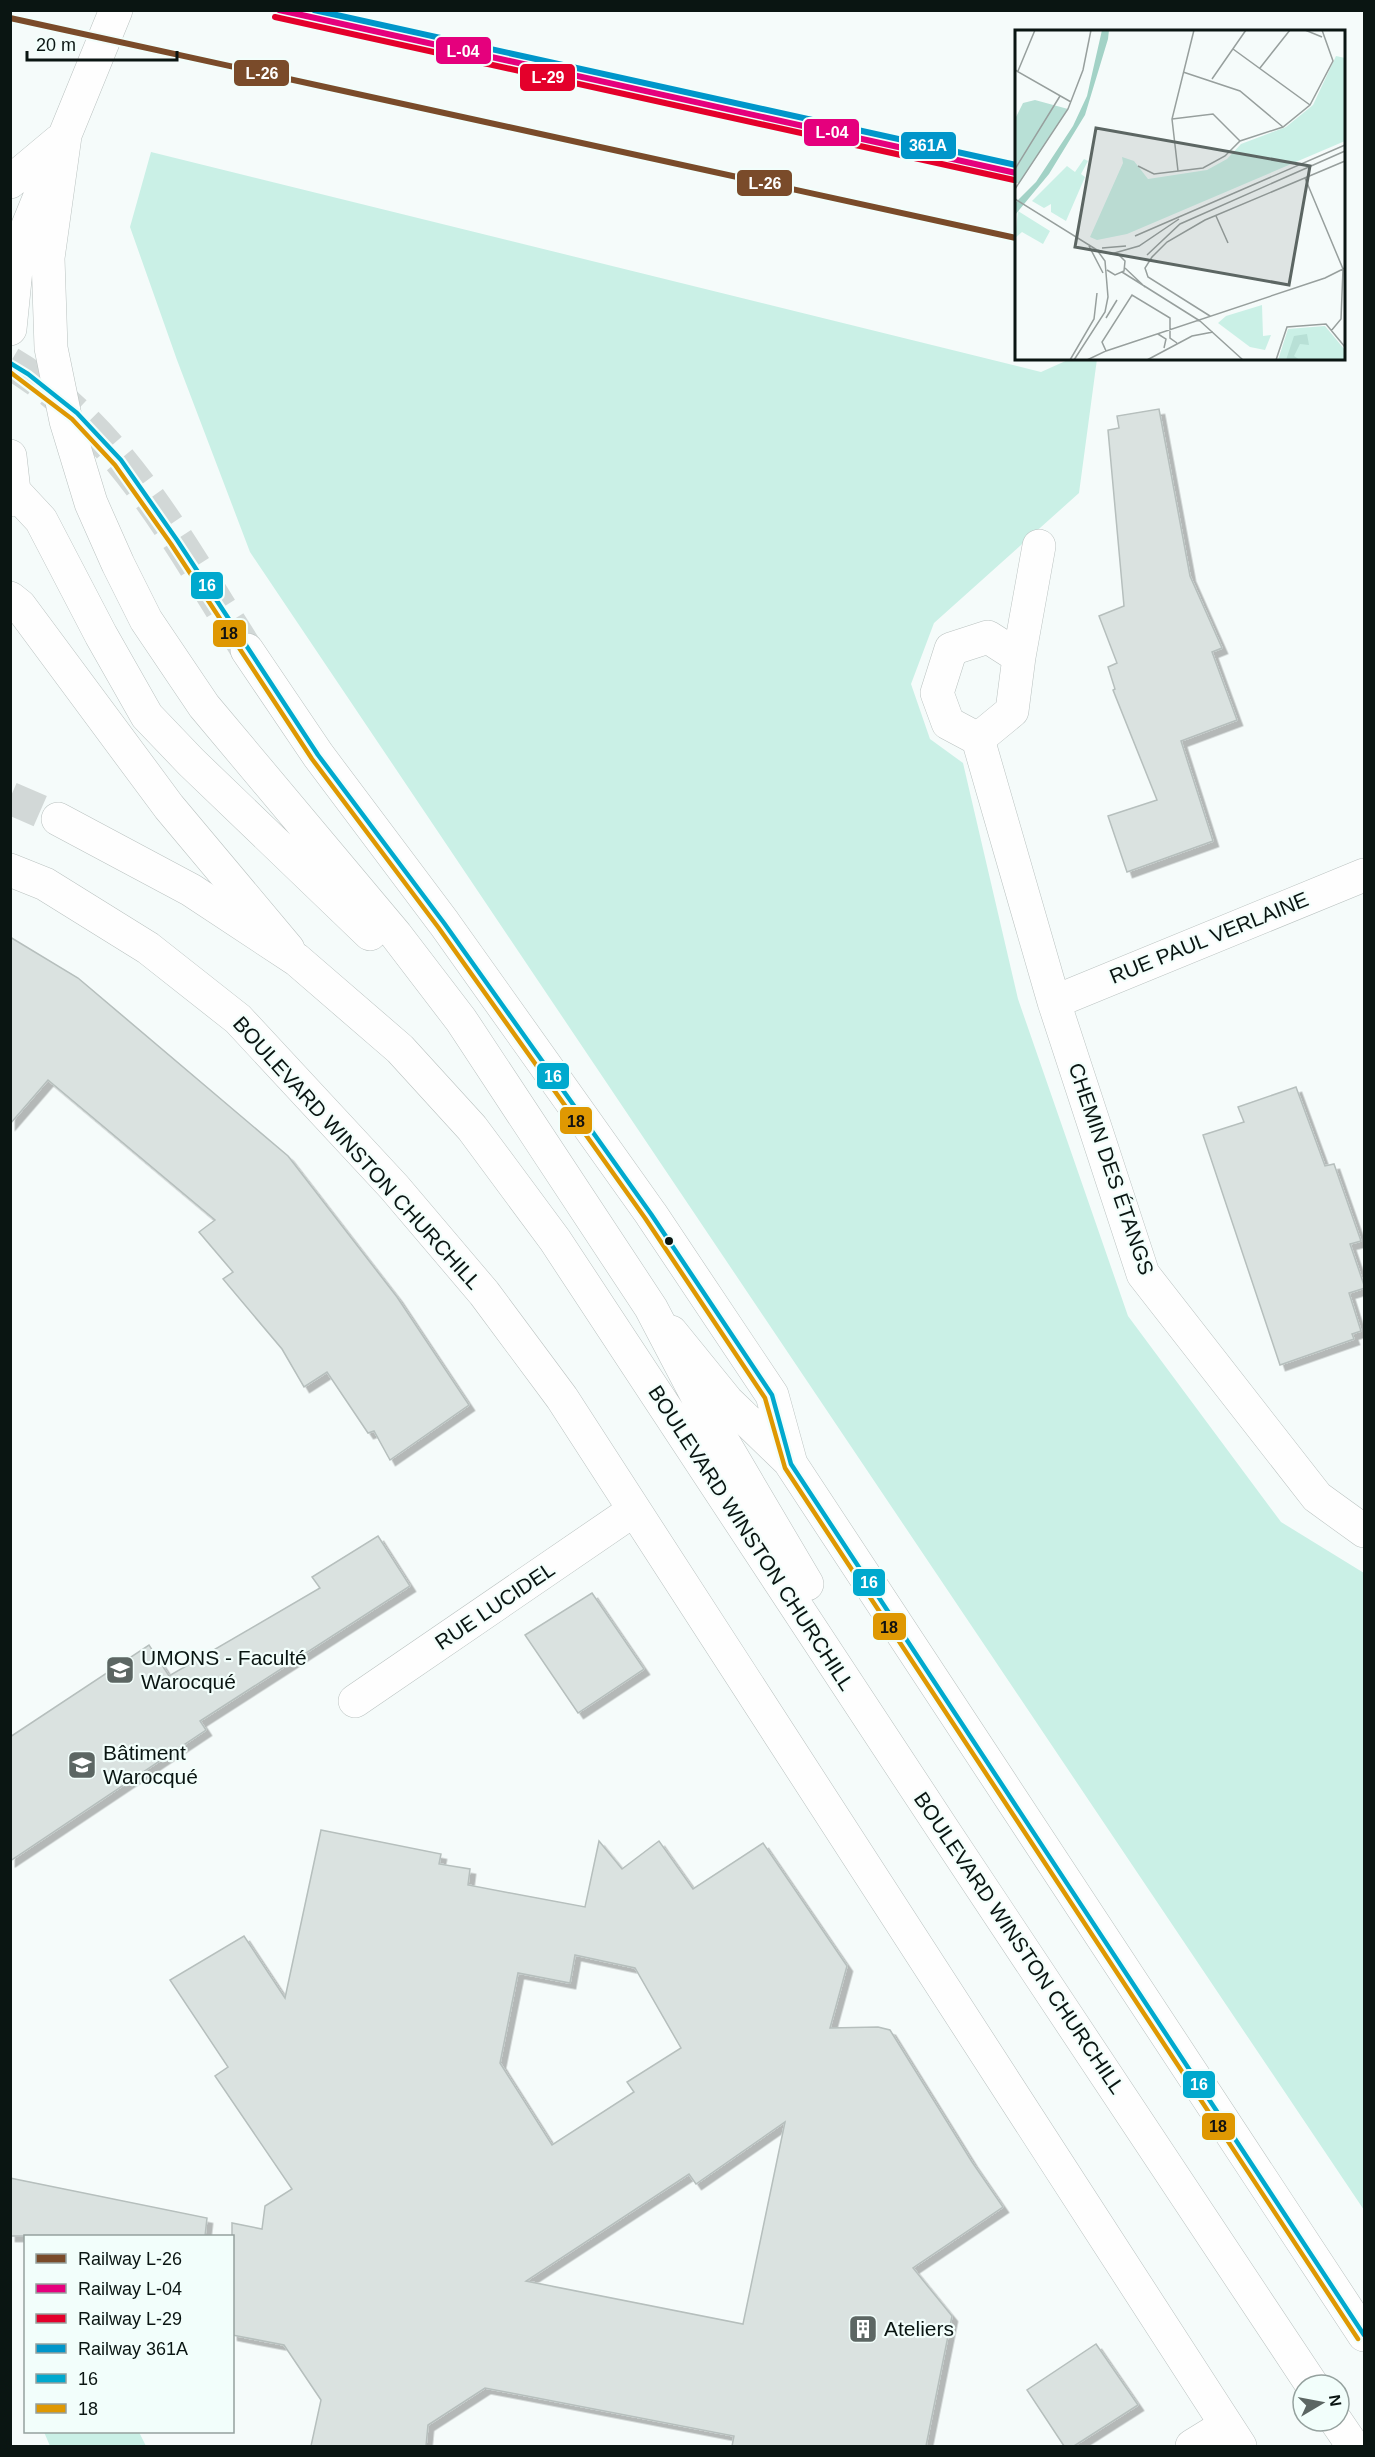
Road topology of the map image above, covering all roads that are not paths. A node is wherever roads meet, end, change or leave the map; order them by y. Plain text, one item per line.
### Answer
1 (116, 10) edge
2 (65, 135) junction
3 (10, 183) edge
4 (14, 254) edge
5 (10, 329) edge
6 (10, 456) edge
7 (12, 495) edge
8 (1039, 546) dead end
9 (10, 598) edge
10 (247, 650) tunnel mouth
11 (1019, 657) junction
12 (978, 739) junction
13 (58, 819) tunnel mouth
14 (10, 870) edge
15 (1365, 875) edge
16 (297, 960) junction
17 (1054, 1002) junction
18 (517, 1103) junction
19 (651, 1308) junction
20 (791, 1464) junction
21 (634, 1510) junction
22 (1365, 1531) edge
23 (355, 1701) dead end
24 (944, 1831) junction
25 (1365, 2335) edge
26 (1304, 2373) edge
27 (1344, 2433) edge
28 (1233, 2436) edge
29 (1192, 2446) edge
30 (1353, 2446) edge

1 - 2 main road
2 - 3 main road
2 - 4 main road
2 - 18 main road
4 - 5 main road
6 - 7 main road
7 - 18 main road
8 - 11 main road
9 - 16 main road
10 - 20 main road
11 - 12 main road
11 - 12 main road
12 - 17 main road, CHEMIN DES ÉTANGS
13 - 16 main road, BOULEVARD WINSTON CHURCHILL
14 - 21 main road, BOULEVARD WINSTON CHURCHILL
15 - 17 main road, RUE PAUL VERLAINE
16 - 24 main road, BOULEVARD WINSTON CHURCHILL
17 - 22 main road, CHEMIN DES ÉTANGS
18 - 19 main road
19 - 20 main road
19 - 24 main road
20 - 25 main road
21 - 23 main road, RUE LUCIDEL
21 - 28 main road, BOULEVARD WINSTON CHURCHILL
24 - 26 main road, BOULEVARD WINSTON CHURCHILL
27 - 30 main road
28 - 29 main road

